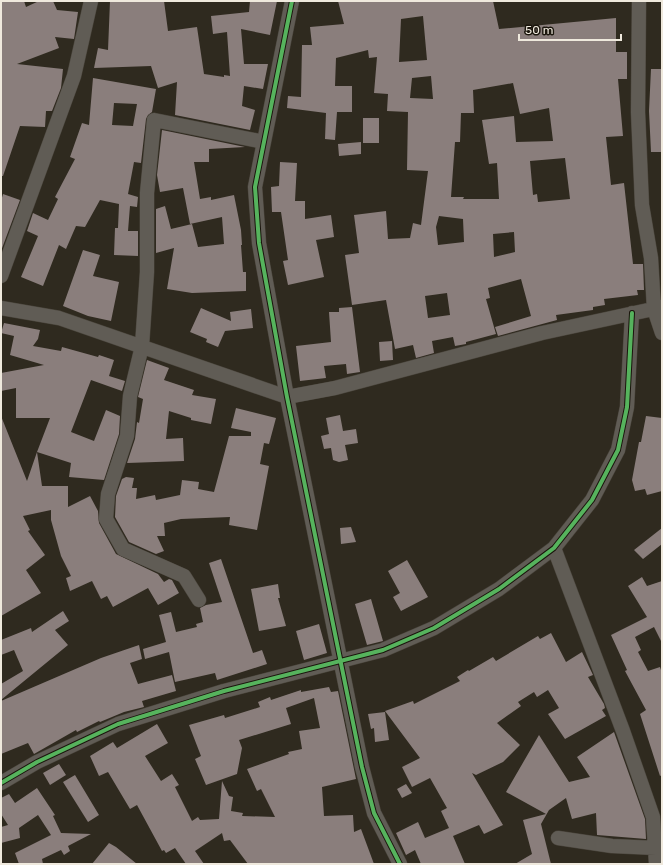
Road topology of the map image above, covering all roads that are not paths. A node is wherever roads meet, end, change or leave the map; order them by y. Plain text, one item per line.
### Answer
1 (91, 1) edge
2 (292, 1) edge
3 (639, 1) edge
4 (264, 142) junction
5 (1, 276) edge
6 (1, 308) edge
7 (658, 308) edge
8 (632, 313) junction
9 (662, 333) edge
10 (142, 346) junction
11 (287, 397) junction
12 (554, 548) junction
13 (199, 600) dead end
14 (341, 662) junction
15 (1, 783) edge
16 (558, 838) dead end
17 (656, 848) junction
18 (400, 864) edge
19 (656, 864) edge

1 - 5 street
2 - 4 street
3 - 7 street
4 - 10 street
4 - 11 street
6 - 10 street
7 - 8 street
7 - 9 street
8 - 11 street
8 - 12 street
10 - 11 street
10 - 13 street
11 - 14 street
12 - 14 street
12 - 17 street
14 - 15 street
14 - 18 street
16 - 17 street
17 - 19 street

